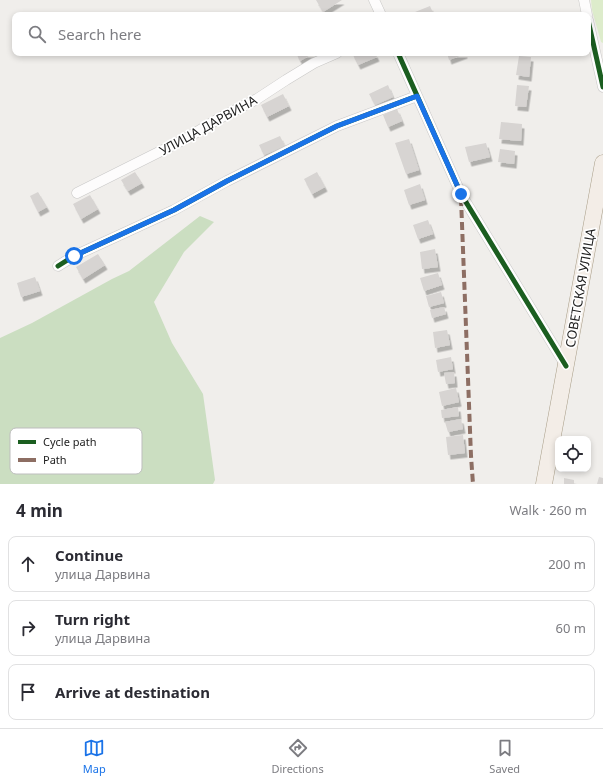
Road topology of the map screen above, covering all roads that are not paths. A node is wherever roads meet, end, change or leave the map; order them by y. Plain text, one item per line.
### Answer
1 (374, 0) edge
2 (584, 0) edge
3 (379, 12) edge
4 (586, 12) edge
5 (591, 34) edge
6 (330, 56) edge
7 (399, 56) edge
8 (603, 88) edge
9 (417, 96) junction
10 (603, 163) edge
11 (77, 193) dead end
12 (58, 266) dead end
13 (566, 366) junction
14 (544, 484) edge

1 - 3 street
2 - 4 street
5 - 8 street
6 - 11 street, УЛИЦА ДАРВИНА
7 - 9 street
9 - 12 street
9 - 13 street
10 - 13 main road, СОВЕТСКАЯ УЛИЦА
13 - 14 main road, СОВЕТСКАЯ УЛИЦА

